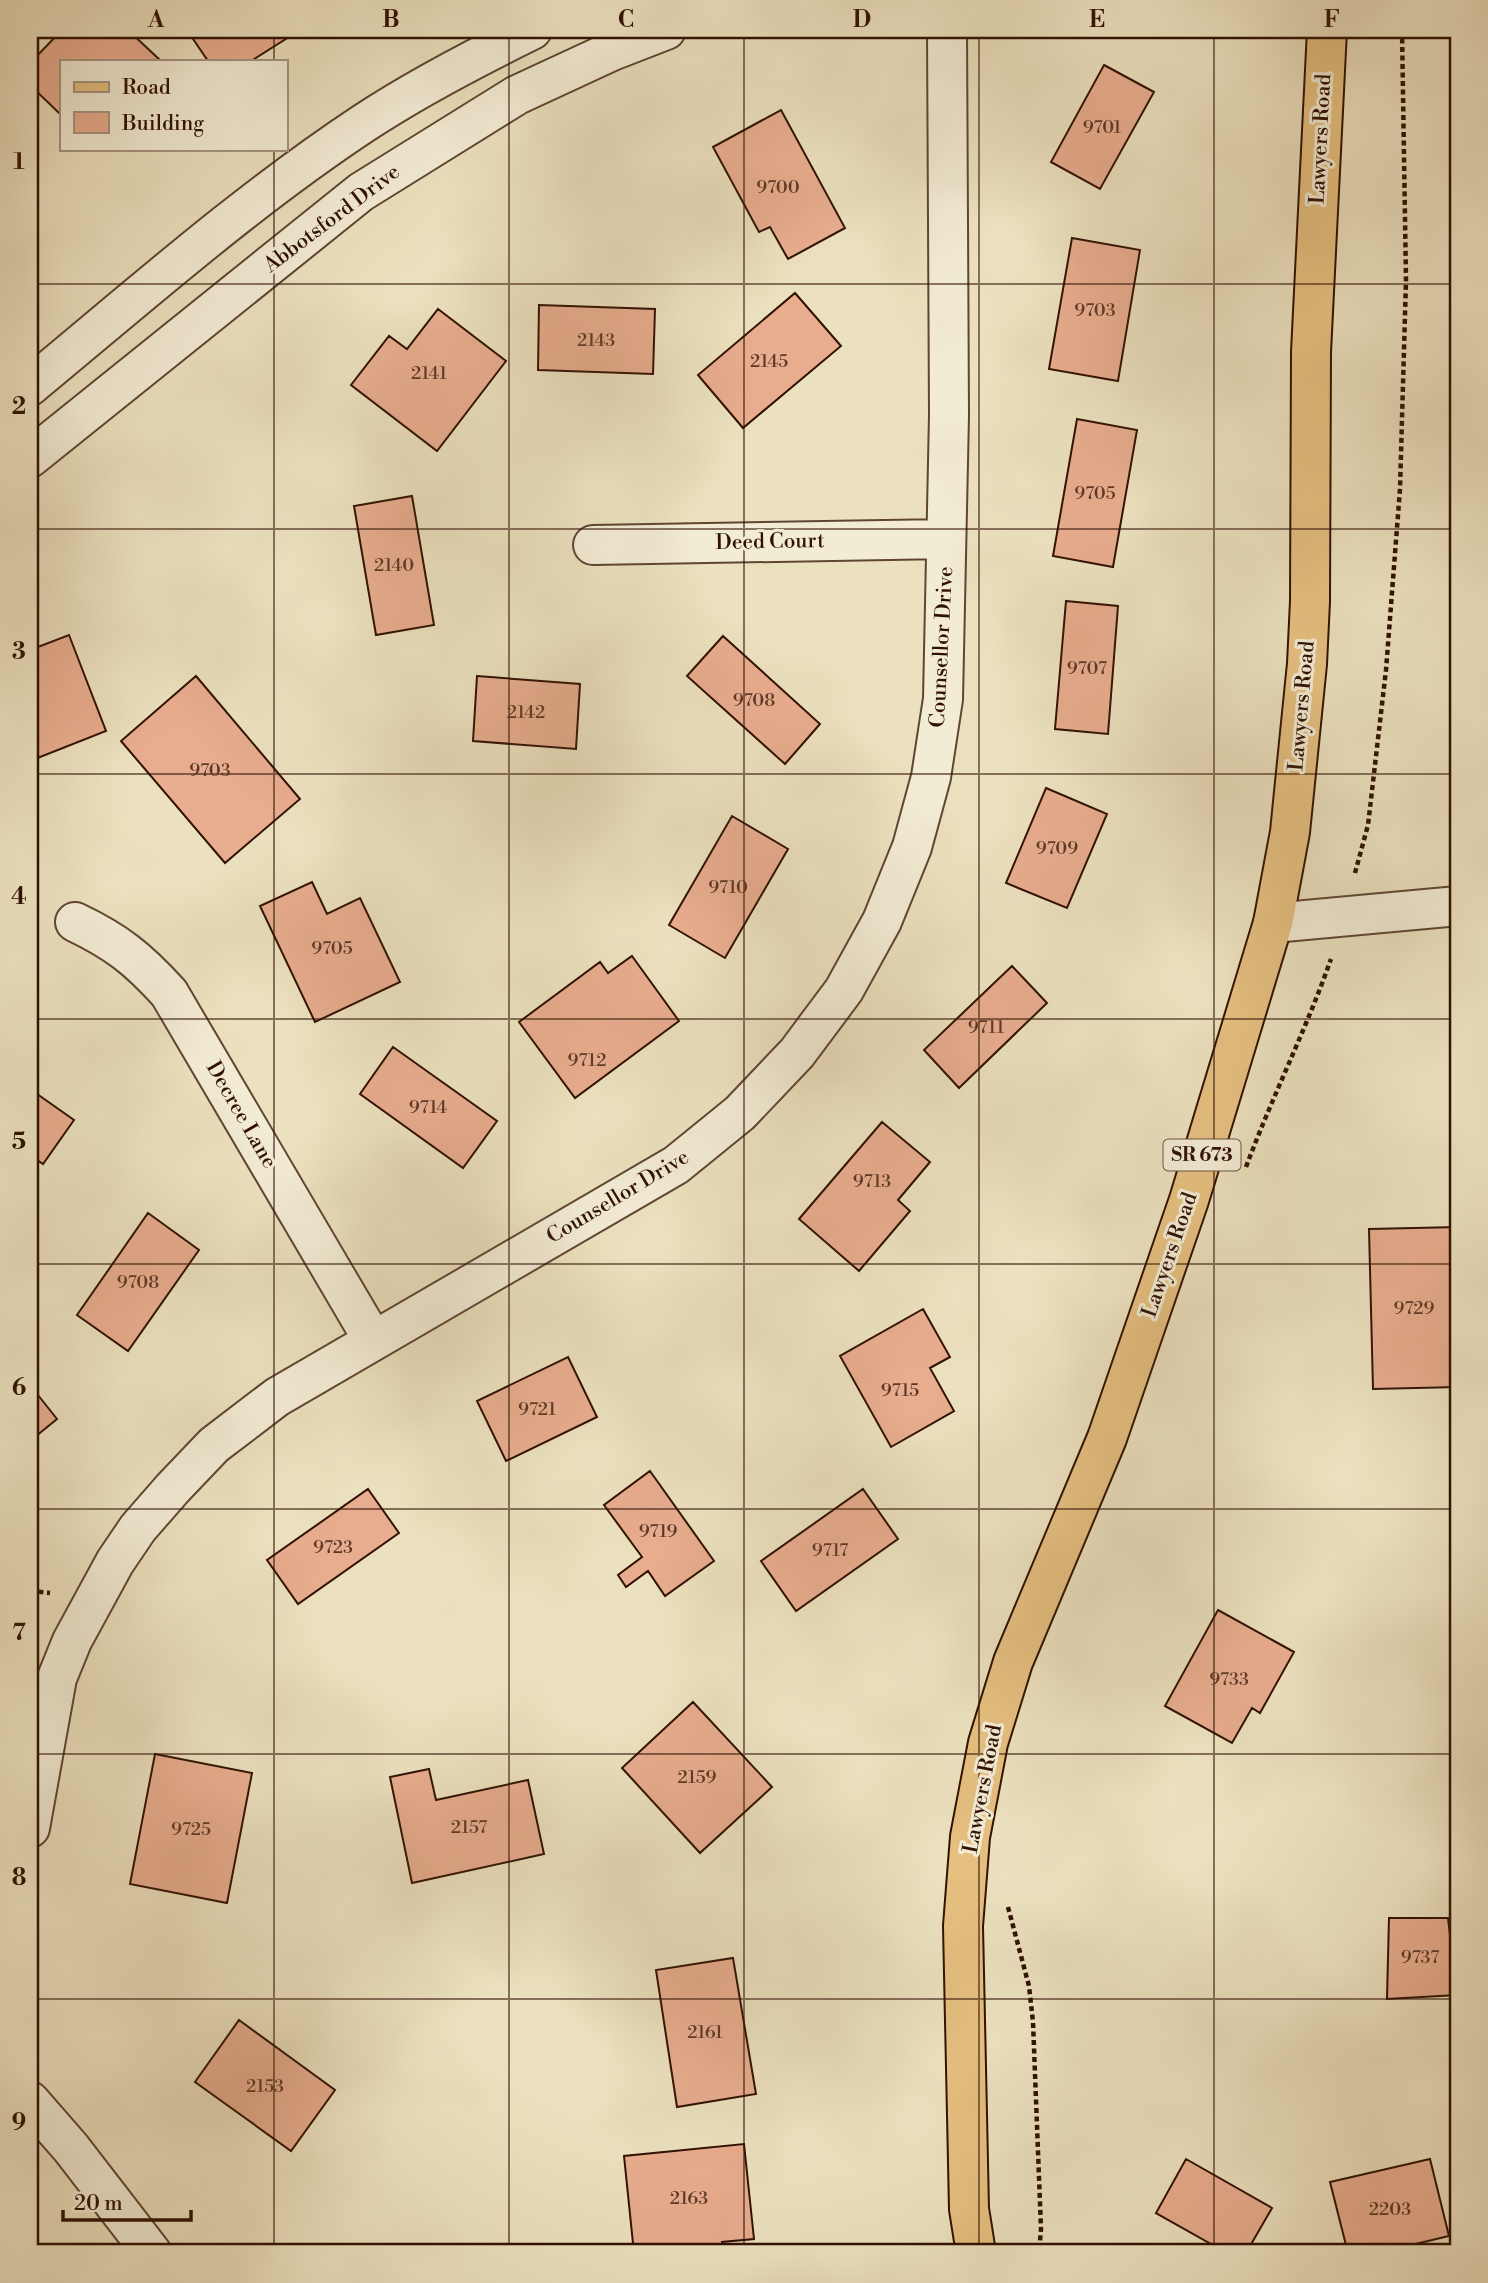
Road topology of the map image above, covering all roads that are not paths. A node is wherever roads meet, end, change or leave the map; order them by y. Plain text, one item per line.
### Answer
1 (532, 30) edge
2 (666, 30) edge
3 (947, 30) edge
4 (1327, 30) edge
5 (30, 386) edge
6 (30, 458) edge
7 (946, 539) junction
8 (593, 545) dead end
9 (1458, 906) edge
10 (75, 922) dead end
11 (1273, 923) junction
12 (373, 1340) junction
13 (30, 1828) edge
14 (30, 2101) edge
15 (152, 2253) edge
16 (976, 2253) edge

1 - 5 street
2 - 6 street, Abbotsford Drive
3 - 7 street, Counsellor Drive
4 - 11 main road, Lawyers Road / SR 673
7 - 8 street, Deed Court
7 - 12 street, Counsellor Drive
9 - 11 street
10 - 12 street, Decree Lane
11 - 16 main road, Lawyers Road / SR 673
12 - 13 street, Counsellor Drive
14 - 15 street

